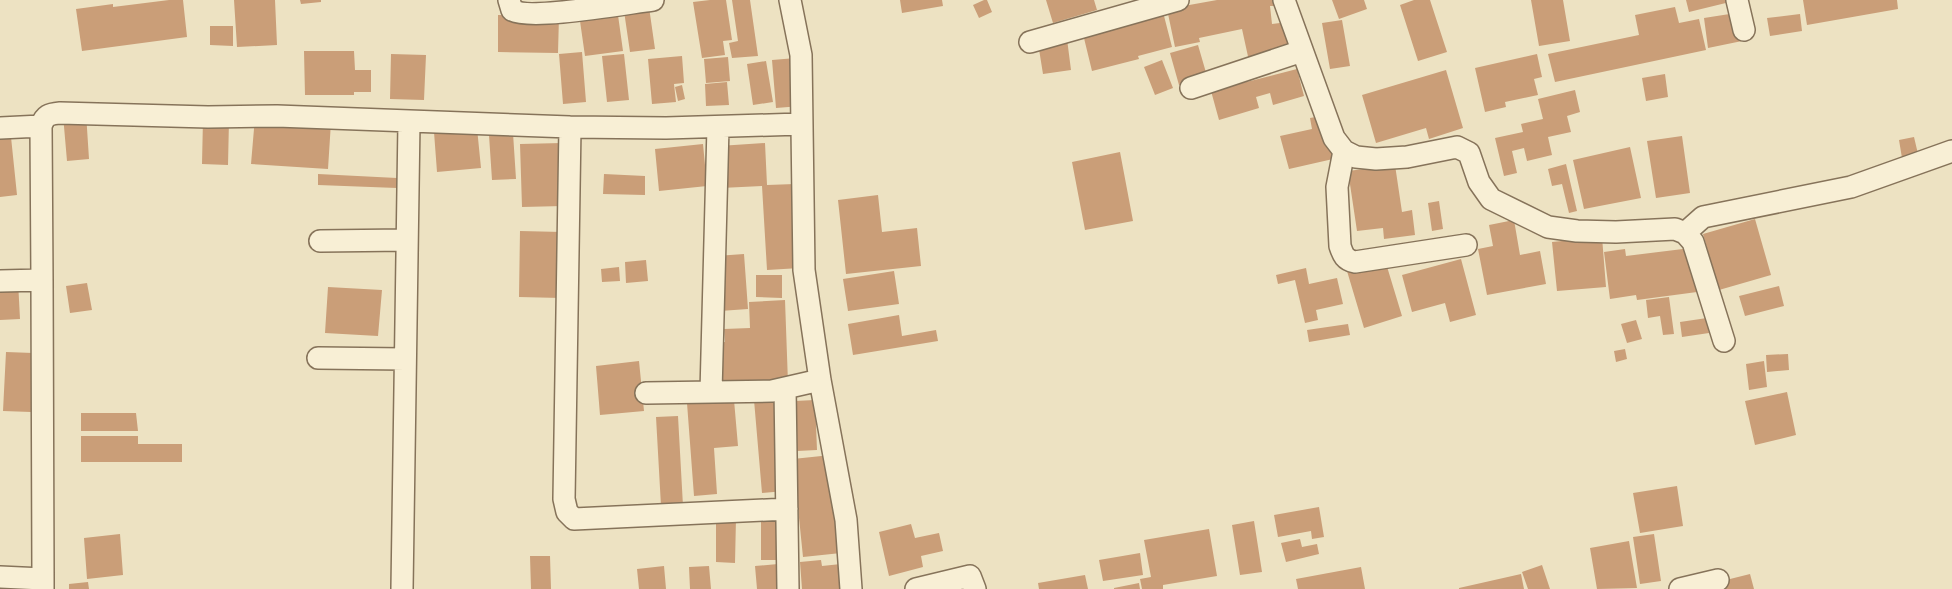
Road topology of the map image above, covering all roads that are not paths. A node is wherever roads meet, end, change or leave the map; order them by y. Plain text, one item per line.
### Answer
1 (509, 0) edge
2 (653, 0) edge
3 (790, 0) edge
4 (1178, 0) edge
5 (1284, 0) edge
6 (1737, 0) edge
7 (1744, 30) dead end
8 (1030, 42) dead end
9 (1302, 51) junction
10 (1191, 88) dead end
11 (409, 122) junction
12 (800, 124) junction
13 (41, 126) junction
14 (570, 127) junction
15 (718, 127) junction
16 (0, 128) edge
17 (1344, 151) junction
18 (1952, 151) edge
19 (1685, 233) junction
20 (406, 240) junction
21 (320, 242) dead end
22 (1466, 245) dead end
23 (42, 280) junction
24 (0, 281) edge
25 (1724, 341) dead end
26 (318, 358) dead end
27 (405, 359) junction
28 (820, 381) junction
29 (785, 388) junction
30 (711, 392) junction
31 (646, 393) dead end
32 (787, 508) junction
33 (0, 577) edge
34 (1718, 580) dead end
35 (43, 584) edge
36 (402, 589) edge
37 (788, 589) edge
38 (851, 589) edge
39 (916, 589) edge
40 (975, 589) edge
41 (1680, 589) edge

1 - 2 street
3 - 12 street
4 - 8 street
5 - 9 street
6 - 7 street
9 - 10 street
9 - 17 street
11 - 13 street
11 - 14 street
11 - 20 street
12 - 15 street
12 - 28 street
13 - 16 street
13 - 23 street
14 - 15 street
14 - 32 street
15 - 30 street
17 - 19 street
17 - 22 street
18 - 19 street
19 - 25 street
20 - 21 street
20 - 27 street
23 - 24 street
23 - 35 street
26 - 27 street
27 - 36 street
28 - 29 street
28 - 38 street
29 - 30 street
29 - 32 street
30 - 31 street
32 - 37 street
33 - 35 street
34 - 41 street
39 - 40 street

